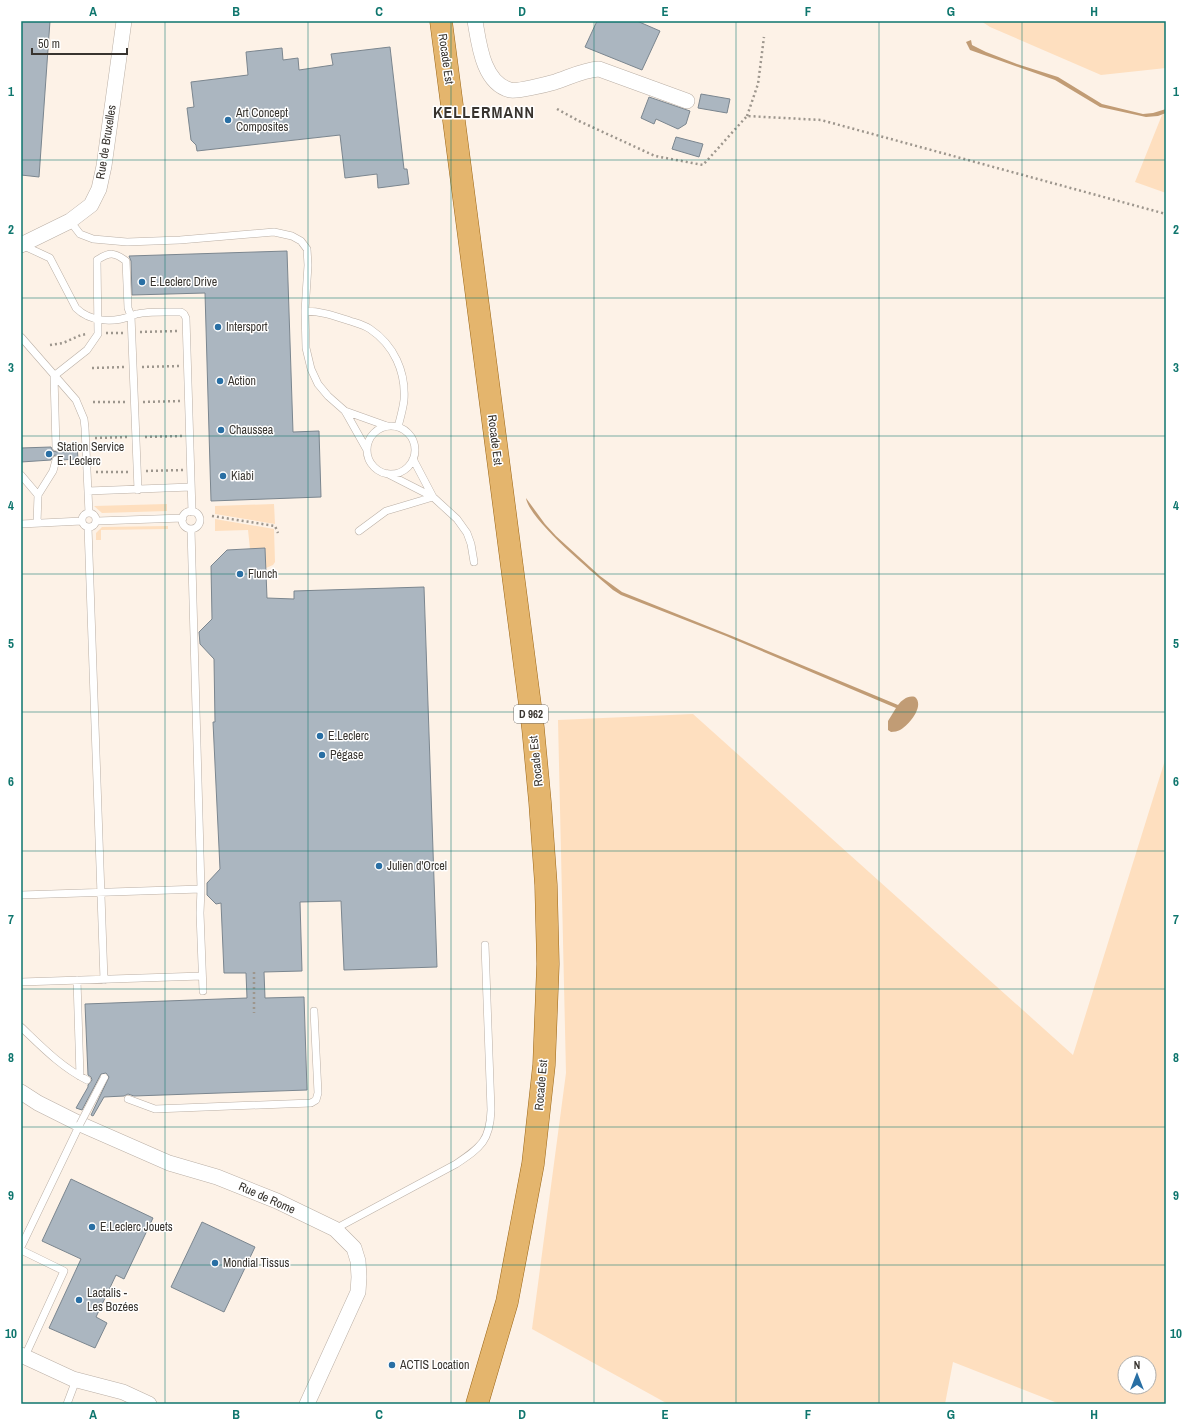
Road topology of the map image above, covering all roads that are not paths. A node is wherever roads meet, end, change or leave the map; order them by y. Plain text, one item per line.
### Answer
1 (124, 21) edge
2 (441, 21) edge
3 (475, 21) edge
4 (687, 102) dead end
5 (70, 221) junction
6 (22, 245) edge
7 (305, 312) junction
8 (131, 316) junction
9 (98, 320) junction
10 (22, 341) edge
11 (54, 376) junction
12 (346, 411) junction
13 (387, 426) junction
14 (398, 427) junction
15 (56, 447) dead end
16 (366, 450) junction
17 (413, 459) junction
18 (56, 460) dead end
19 (387, 474) junction
20 (21, 475) edge
21 (191, 487) junction
22 (138, 490) junction
23 (88, 491) junction
24 (38, 495) junction
25 (433, 497) junction
26 (192, 512) junction
27 (89, 513) junction
28 (183, 518) junction
29 (82, 521) junction
30 (97, 521) junction
31 (37, 523) junction
32 (21, 524) edge
33 (88, 527) junction
34 (191, 529) junction
35 (359, 530) dead end
36 (474, 562) dead end
37 (201, 889) junction
38 (100, 892) junction
39 (21, 895) edge
40 (485, 945) dead end
41 (202, 976) junction
42 (77, 980) junction
43 (104, 980) junction
44 (21, 982) edge
45 (203, 991) dead end
46 (314, 1011) dead end
47 (21, 1027) edge
48 (80, 1076) junction
49 (104, 1078) dead end
50 (87, 1080) dead end
51 (21, 1092) edge
52 (128, 1099) dead end
53 (80, 1124) junction
54 (336, 1229) junction
55 (21, 1247) edge
56 (21, 1250) edge
57 (23, 1356) edge
58 (76, 1380) junction
59 (67, 1404) edge
60 (149, 1404) edge
61 (307, 1404) edge
62 (477, 1404) edge

1 - 5 street, Rue de Bruxelles
2 - 62 main road, Rocade Est / D 962
3 - 4 street
5 - 6 street, Rue de Bruxelles
5 - 7 lane
6 - 9 lane
7 - 12 lane
7 - 14 lane
8 - 9 lane
8 - 9 lane
8 - 21 lane
8 - 22 lane
9 - 11 lane
10 - 11 lane
11 - 15 lane
11 - 23 lane
12 - 13 lane
12 - 16 lane
13 - 14 lane
13 - 16 lane
14 - 17 lane
16 - 19 lane
17 - 19 lane
17 - 25 lane
18 - 24 lane
19 - 25 lane
20 - 24 lane
21 - 22 lane
21 - 26 lane
22 - 23 lane
23 - 27 lane
24 - 31 lane
25 - 35 lane
25 - 36 lane
26 - 28 lane
26 - 34 lane
27 - 29 lane
27 - 30 lane
28 - 30 lane
28 - 34 lane
29 - 31 lane
29 - 33 lane
30 - 33 lane
31 - 32 lane
33 - 38 lane
34 - 37 lane
37 - 38 lane
37 - 41 lane
38 - 39 lane
38 - 43 lane
40 - 54 lane
41 - 43 lane
41 - 45 lane
42 - 43 lane
42 - 44 lane
42 - 48 lane
46 - 52 lane
47 - 48 lane
48 - 50 lane
49 - 53 lane, bridge
51 - 53 street, Rue de Rome
53 - 54 street, Rue de Rome
53 - 55 lane
54 - 61 street, Rue de Rome
56 - 57 lane
57 - 58 street
58 - 59 lane
58 - 60 street

